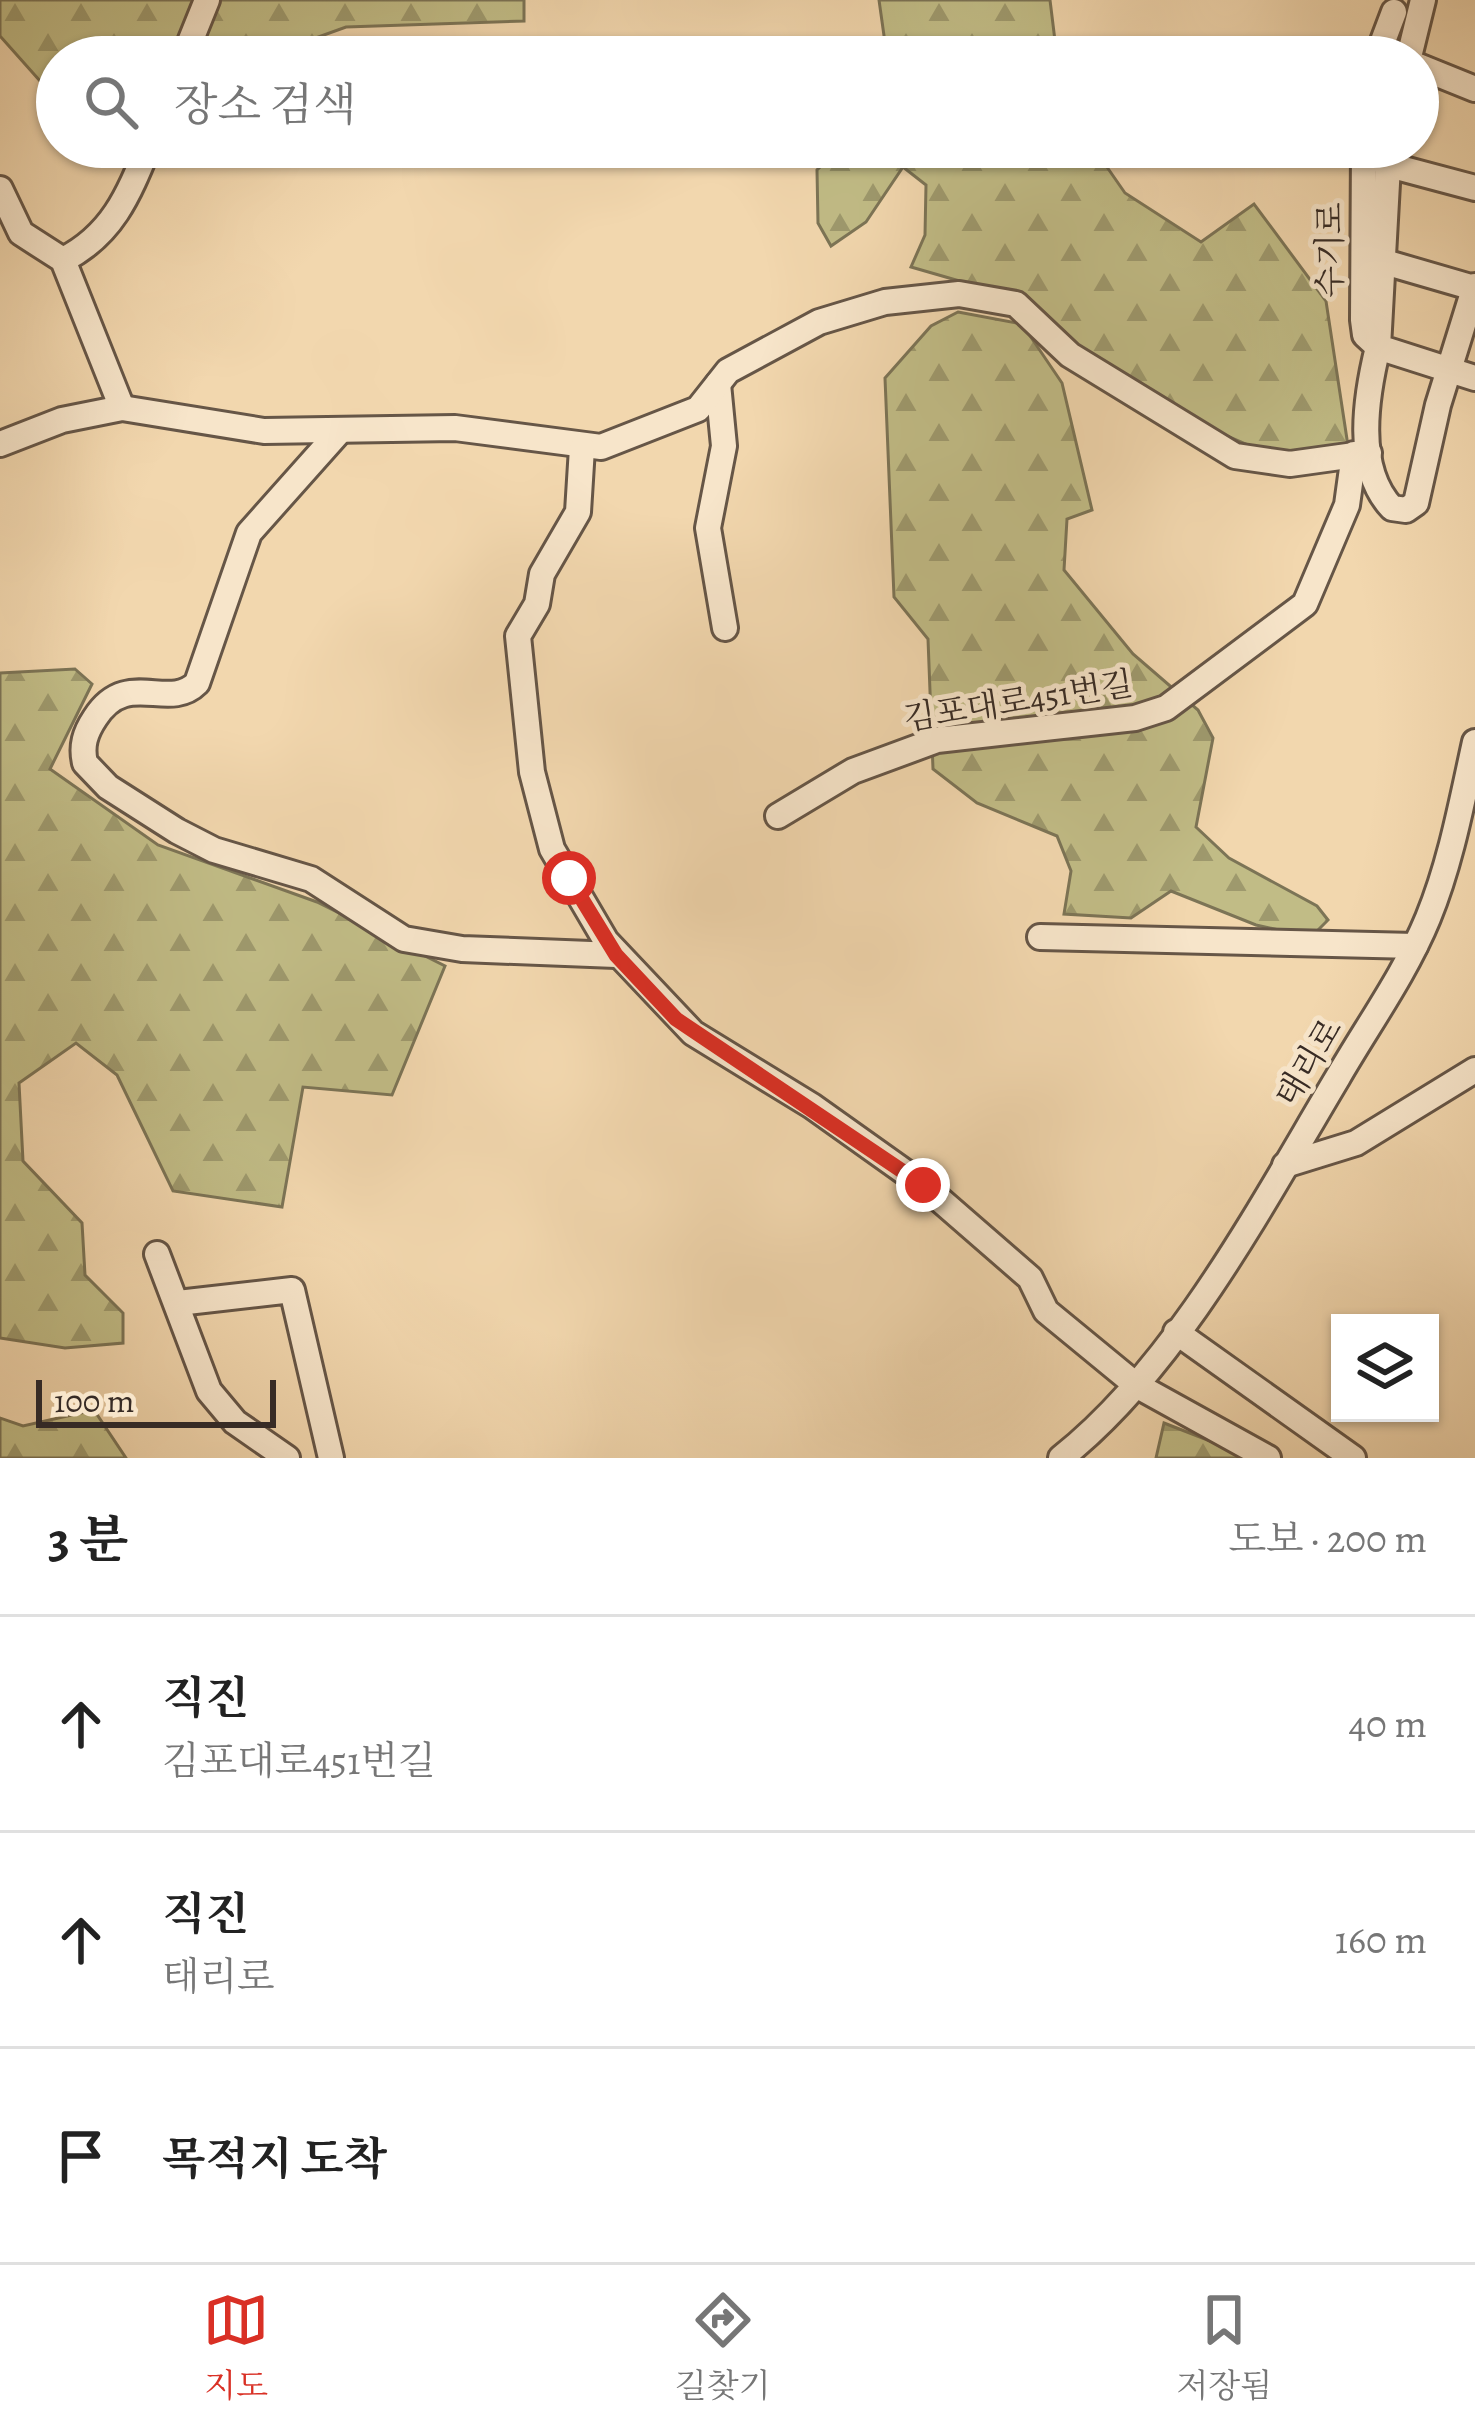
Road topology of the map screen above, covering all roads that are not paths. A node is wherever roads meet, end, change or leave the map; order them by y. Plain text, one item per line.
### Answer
1 (207, 0) edge
2 (1423, 0) edge
3 (1394, 12) dead end
4 (192, 36) edge
5 (1385, 36) edge
6 (1414, 36) edge
7 (1439, 74) edge
8 (1475, 89) edge
9 (138, 168) edge
10 (1364, 168) edge
11 (1386, 168) edge
12 (1422, 168) edge
13 (1475, 188) edge
14 (0, 189) edge
15 (63, 260) junction
16 (1381, 261) junction
17 (1475, 287) edge
18 (1378, 347) junction
19 (1448, 369) junction
20 (1475, 378) edge
21 (718, 384) junction
22 (122, 408) junction
23 (338, 433) junction
24 (0, 444) edge
25 (582, 448) junction
26 (1362, 454) junction
27 (725, 628) dead end
28 (1475, 742) edge
29 (778, 816) dead end
30 (1040, 937) dead end
31 (1415, 946) junction
32 (616, 955) junction
33 (1475, 1070) edge
34 (1285, 1165) junction
35 (157, 1254) dead end
36 (178, 1303) junction
37 (1176, 1332) junction
38 (1136, 1385) junction
39 (287, 1458) edge
40 (331, 1458) edge
41 (1061, 1458) edge
42 (1268, 1458) edge
43 (1353, 1458) edge

1 - 4 street
2 - 6 street
3 - 5 street
7 - 8 street
9 - 15 street
10 - 18 street, 수기로
11 - 16 street
12 - 13 street
14 - 15 street
15 - 22 street
16 - 17 street
16 - 18 street
17 - 19 street
18 - 19 street
18 - 26 street
19 - 20 street
19 - 26 street
21 - 25 street
21 - 26 street
21 - 27 street
22 - 23 street
22 - 24 street
23 - 25 street
23 - 32 street
25 - 32 street
26 - 29 street, 김포대로451번길
28 - 31 street, 태리로
30 - 31 street
31 - 34 street, 태리로
32 - 38 street
33 - 34 street
34 - 37 street, 태리로
35 - 36 street
36 - 39 street
36 - 40 street
37 - 38 street, 태리로
37 - 43 street
38 - 41 street, 태리로
38 - 42 street

